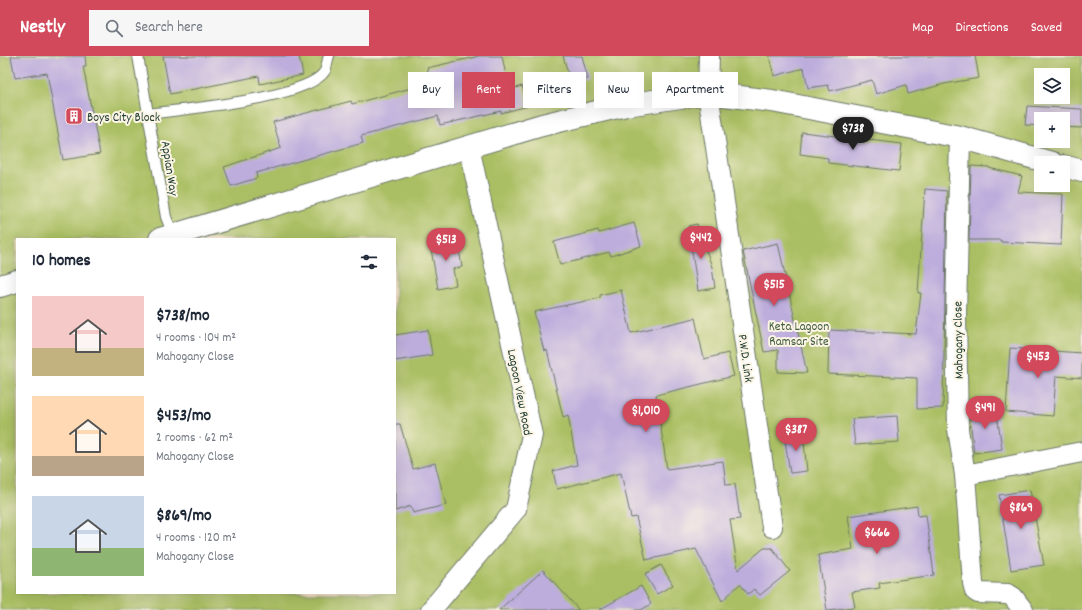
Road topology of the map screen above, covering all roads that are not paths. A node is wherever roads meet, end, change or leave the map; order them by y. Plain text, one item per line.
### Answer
1 (138, 56) edge
2 (329, 56) edge
3 (711, 56) edge
4 (710, 72) edge
5 (738, 97) edge
6 (652, 101) edge
7 (710, 108) edge
8 (149, 114) junction
9 (960, 137) junction
10 (469, 147) junction
11 (1034, 158) edge
12 (1070, 168) edge
13 (1082, 171) edge
14 (167, 237) edge
15 (16, 282) edge
16 (0, 286) edge
17 (1082, 452) edge
18 (965, 475) junction
19 (772, 527) dead end
20 (431, 610) edge
21 (1023, 610) edge

1 - 8 lane, Appian Way
2 - 8 lane
3 - 4 street, P.W.D. Link
5 - 9 main road
6 - 10 main road
7 - 19 street, P.W.D. Link
8 - 14 lane, Appian Way
9 - 11 main road
9 - 18 street, Mahogany Close
10 - 14 main road
10 - 20 street, Lagoon View Road
12 - 13 main road
15 - 16 main road
17 - 18 street
18 - 21 street, Mahogany Close

